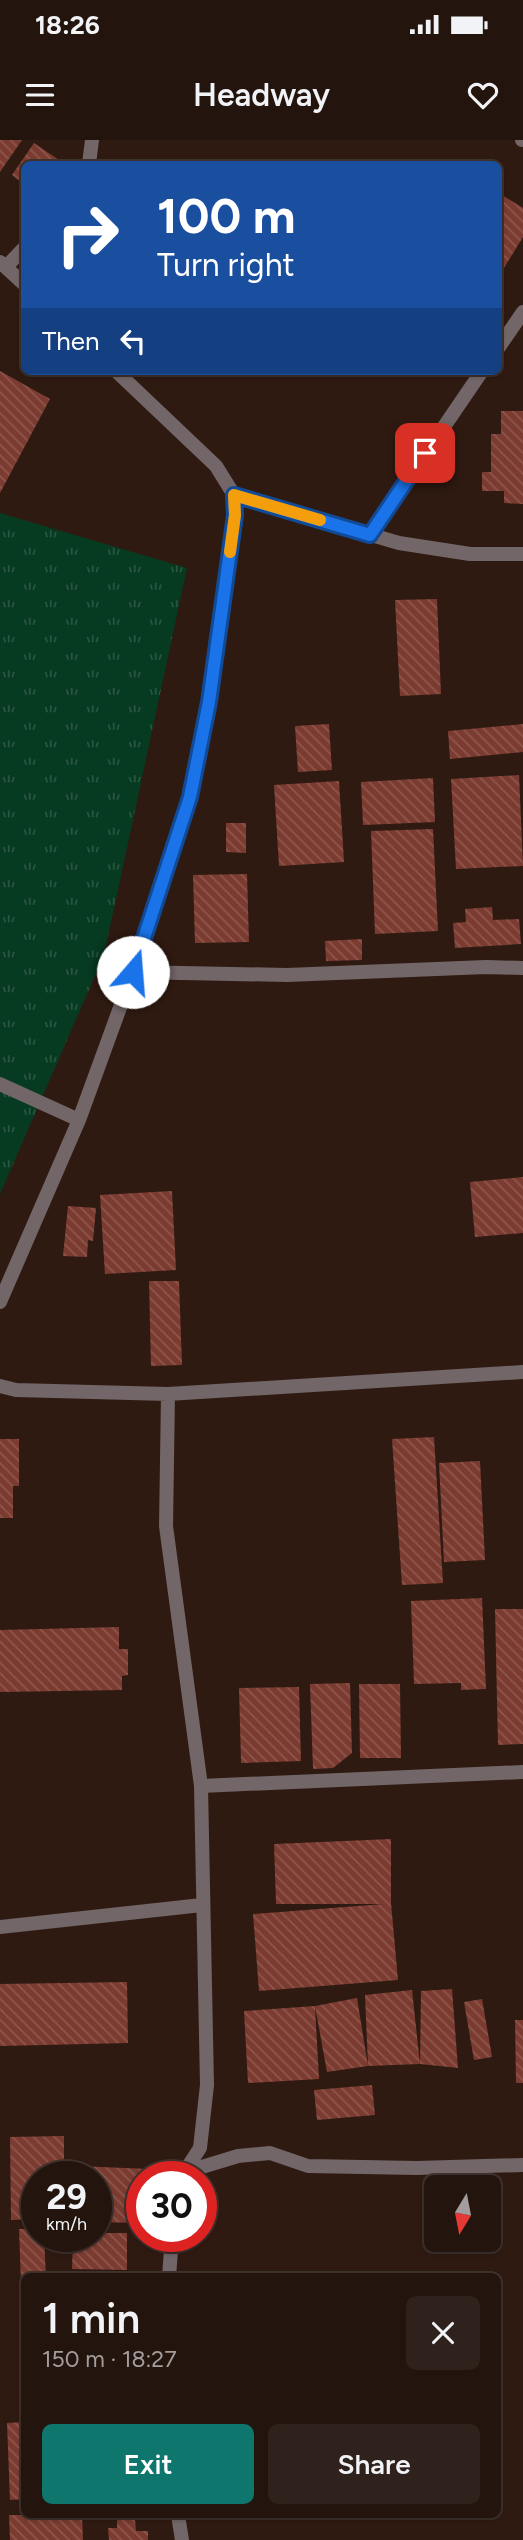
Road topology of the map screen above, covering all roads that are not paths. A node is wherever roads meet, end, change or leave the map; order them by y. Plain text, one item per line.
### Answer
1 (92, 140) edge
2 (89, 161) edge
3 (21, 250) edge
4 (3, 264) edge
5 (21, 281) edge
6 (523, 312) edge
7 (502, 343) edge
8 (120, 375) edge
9 (479, 375) edge
10 (234, 495) junction
11 (370, 535) junction
12 (523, 554) edge
13 (523, 968) edge
14 (133, 972) junction
15 (0, 1084) edge
16 (79, 1120) junction
17 (0, 1303) edge
18 (523, 1372) edge
19 (0, 1386) edge
20 (168, 1394) junction
21 (523, 1772) edge
22 (201, 1786) junction
23 (202, 1905) junction
24 (0, 1927) edge
25 (191, 2161) edge
26 (217, 2163) edge
27 (523, 2165) edge
28 (171, 2252) edge
29 (169, 2273) edge
30 (178, 2518) edge
31 (182, 2540) edge

1 - 2 street
3 - 4 street
4 - 5 street
6 - 7 street
8 - 10 street
9 - 11 street
10 - 11 street
10 - 14 street
11 - 12 street
13 - 14 street
14 - 16 street
15 - 16 street
16 - 17 street
18 - 20 street
19 - 20 street
20 - 22 street
21 - 22 street
22 - 23 street
23 - 24 street
23 - 25 street
26 - 27 street
28 - 29 street
30 - 31 street

